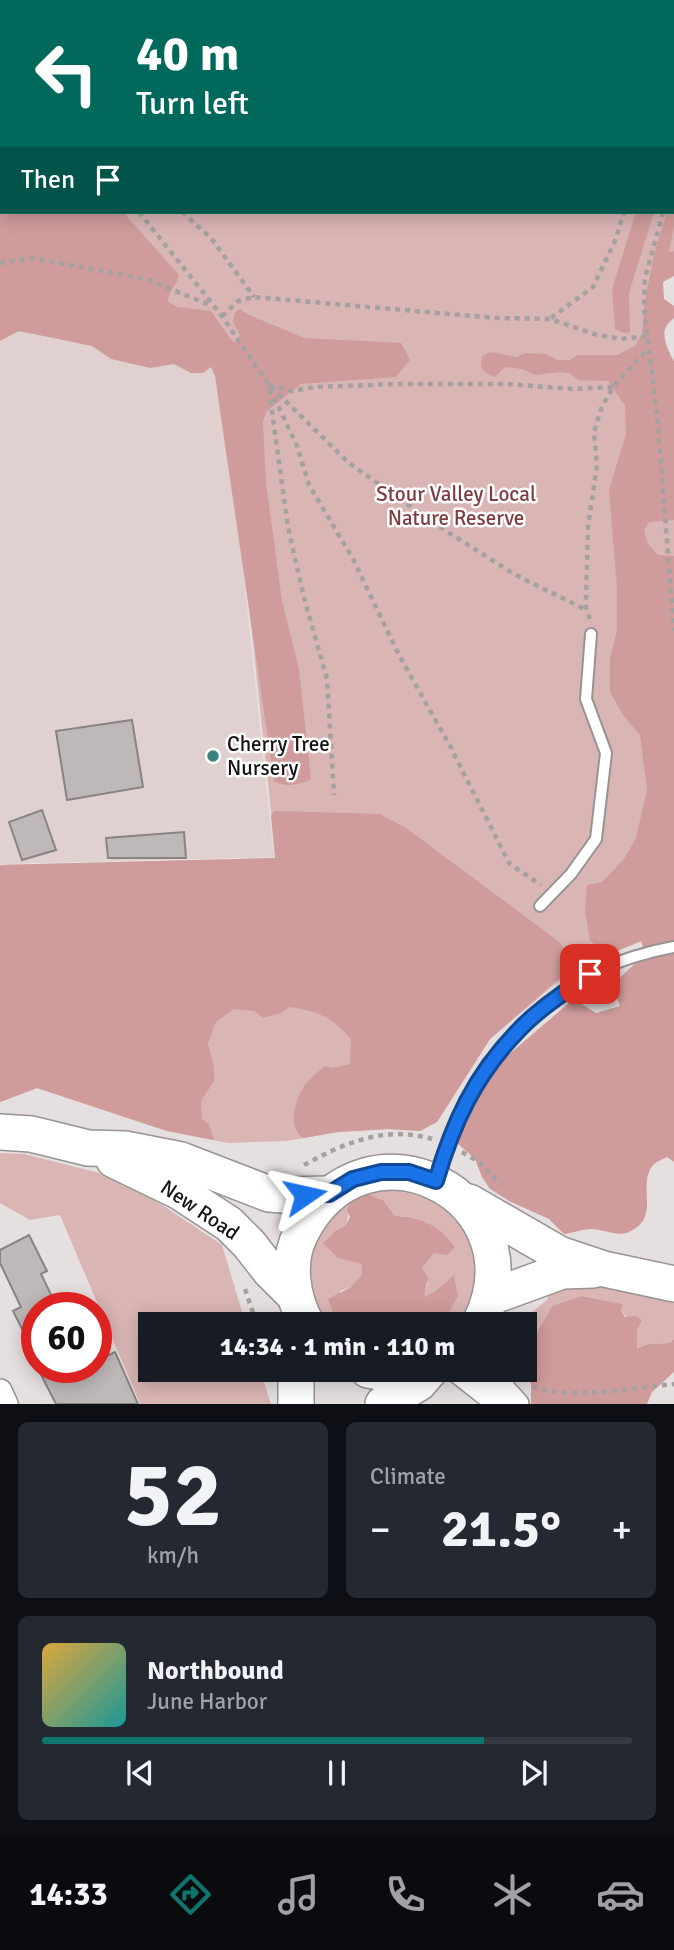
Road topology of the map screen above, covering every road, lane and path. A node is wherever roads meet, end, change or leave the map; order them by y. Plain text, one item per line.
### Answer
1 (141, 214) edge
2 (184, 214) edge
3 (623, 214) edge
4 (662, 214) edge
5 (0, 263) edge
6 (254, 297) junction
7 (214, 307) junction
8 (222, 316) junction
9 (550, 319) junction
10 (647, 337) junction
11 (649, 349) junction
12 (268, 384) junction
13 (613, 387) junction
14 (674, 631) edge
15 (592, 634) dead end
16 (334, 796) dead end
17 (554, 893) junction
18 (540, 906) dead end
19 (674, 947) edge
20 (0, 1132) edge
21 (88, 1148) junction
22 (448, 1189) junction
23 (329, 1194) junction
24 (604, 1269) junction
25 (674, 1284) edge
26 (485, 1311) edge
27 (299, 1312) edge
28 (300, 1312) edge
29 (296, 1382) edge
30 (420, 1382) edge
31 (471, 1382) edge
32 (499, 1382) edge
33 (674, 1384) edge
34 (0, 1391) edge
35 (522, 1394) edge
36 (6, 1404) edge
37 (296, 1404) edge
38 (383, 1404) edge
39 (499, 1404) edge

1 - 7 path
2 - 6 path
3 - 9 path
4 - 10 path
5 - 7 path
6 - 8 path
6 - 9 path
7 - 8 path
8 - 12 path
9 - 10 path
10 - 11 path
11 - 13 path
11 - 14 path
12 - 13 path
12 - 13 path
12 - 16 path
12 - 17 path
15 - 17 lane
17 - 18 lane
19 - 22 lane
20 - 21 main road, New Road
21 - 23 main road, New Road
21 - 27 main road, New Road
22 - 23 main road
22 - 24 main road
22 - 26 main road
23 - 28 main road
24 - 25 main road
24 - 26 main road
29 - 37 main road
30 - 38 main road
31 - 39 street
32 - 35 street
33 - 35 path
34 - 36 street

